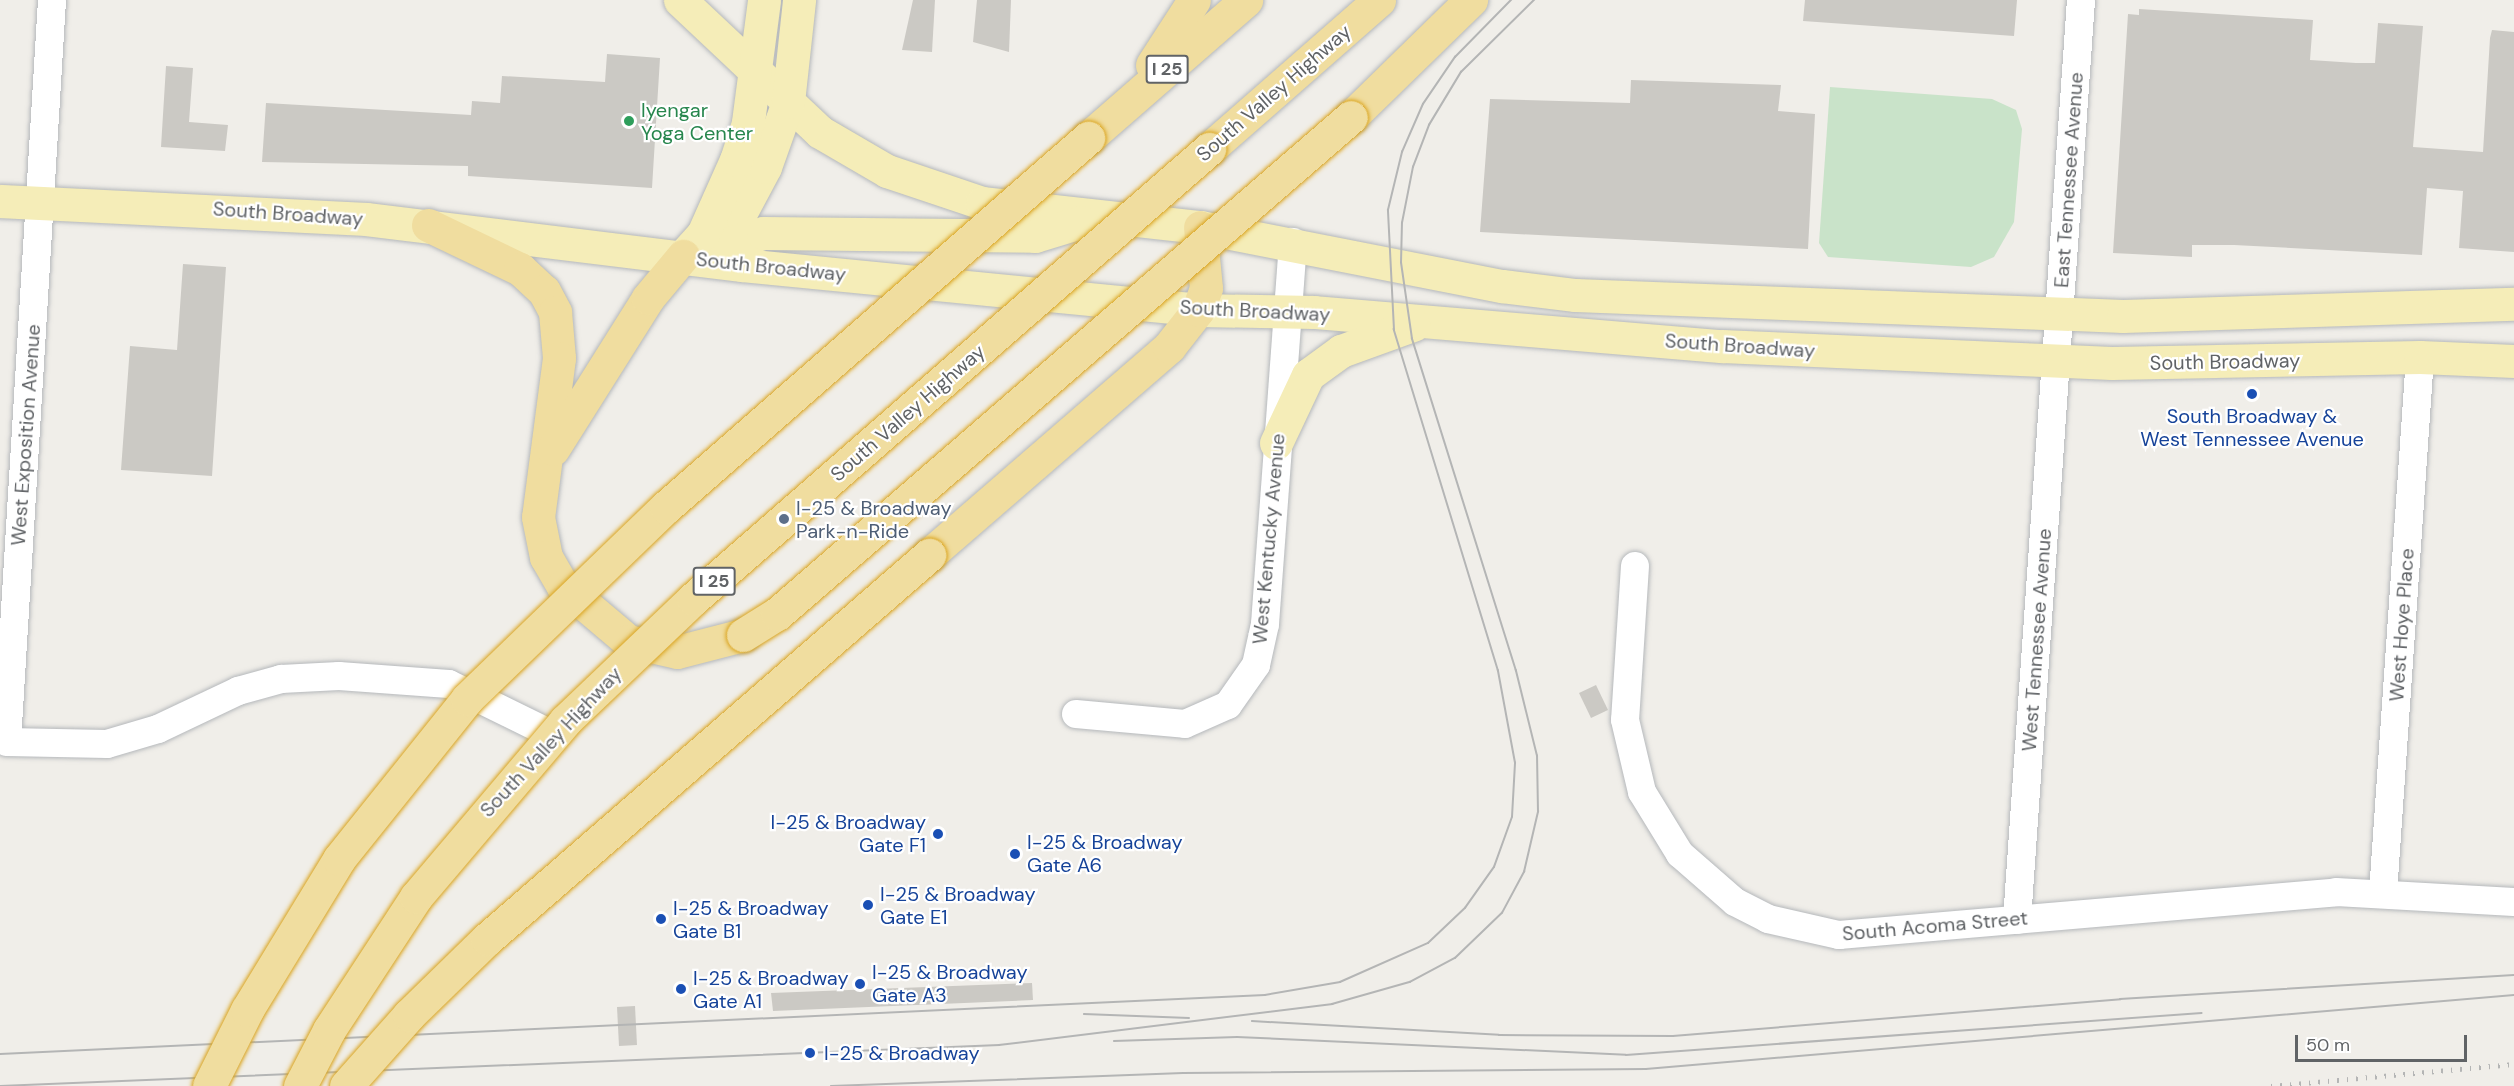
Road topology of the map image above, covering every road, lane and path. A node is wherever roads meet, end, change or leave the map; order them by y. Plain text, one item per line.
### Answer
1 (52, 0) edge
2 (680, 0) edge
3 (764, 0) edge
4 (799, 0) edge
5 (1194, 0) edge
6 (1246, 0) edge
7 (1379, 0) edge
8 (1405, 0) edge
9 (1471, 0) edge
10 (2081, 0) edge
11 (755, 74) junction
12 (788, 102) junction
13 (1265, 102) junction
14 (1088, 138) junction
15 (40, 200) junction
16 (0, 201) edge
17 (1100, 216) junction
18 (428, 225) junction
19 (1200, 227) junction
20 (1293, 242) junction
21 (693, 245) junction
22 (2514, 304) edge
23 (1198, 310) junction
24 (1287, 311) junction
25 (2060, 314) junction
26 (1423, 321) junction
27 (2420, 357) junction
28 (2056, 361) junction
29 (2514, 362) edge
30 (1276, 443) junction
31 (545, 464) junction
32 (1635, 566) dead end
33 (1076, 714) dead end
34 (541, 729) dead end
35 (2383, 893) junction
36 (2514, 902) edge
37 (2017, 920) junction
38 (209, 1086) edge
39 (300, 1086) edge
40 (346, 1086) edge

1 - 15 street, West Exposition Avenue
2 - 11 main road
3 - 11 main road
4 - 12 main road
5 - 14 highway
6 - 14 highway, I 25
7 - 13 highway, South Valley Highway / I 25
8 - 13 highway
9 - 31 highway, bridge
10 - 25 street, East Tennessee Avenue
11 - 12 main road
11 - 21 main road
12 - 17 main road
12 - 21 main road
13 - 39 highway, South Valley Highway / I 25, bridge
14 - 38 highway, I 25, bridge
15 - 16 main road, South Broadway
15 - 18 main road, South Broadway
15 - 34 street, West Exposition Avenue
17 - 19 main road
17 - 21 main road
18 - 21 main road, South Broadway
18 - 31 highway
19 - 20 main road
19 - 23 highway
20 - 24 street, West Kentucky Avenue
20 - 25 main road
21 - 23 main road, South Broadway
21 - 31 highway
22 - 25 main road
23 - 24 main road, South Broadway
23 - 40 highway, bridge
24 - 26 main road, South Broadway
24 - 30 street, West Kentucky Avenue
25 - 28 street, East Tennessee Avenue
26 - 28 main road, South Broadway
26 - 30 main road
27 - 28 main road, South Broadway
27 - 29 main road, South Broadway
27 - 35 street, West Hoye Place
28 - 37 street, West Tennessee Avenue
30 - 33 street, West Kentucky Avenue
32 - 37 street, South Acoma Street
35 - 36 street, South Acoma Street
35 - 37 street, South Acoma Street

